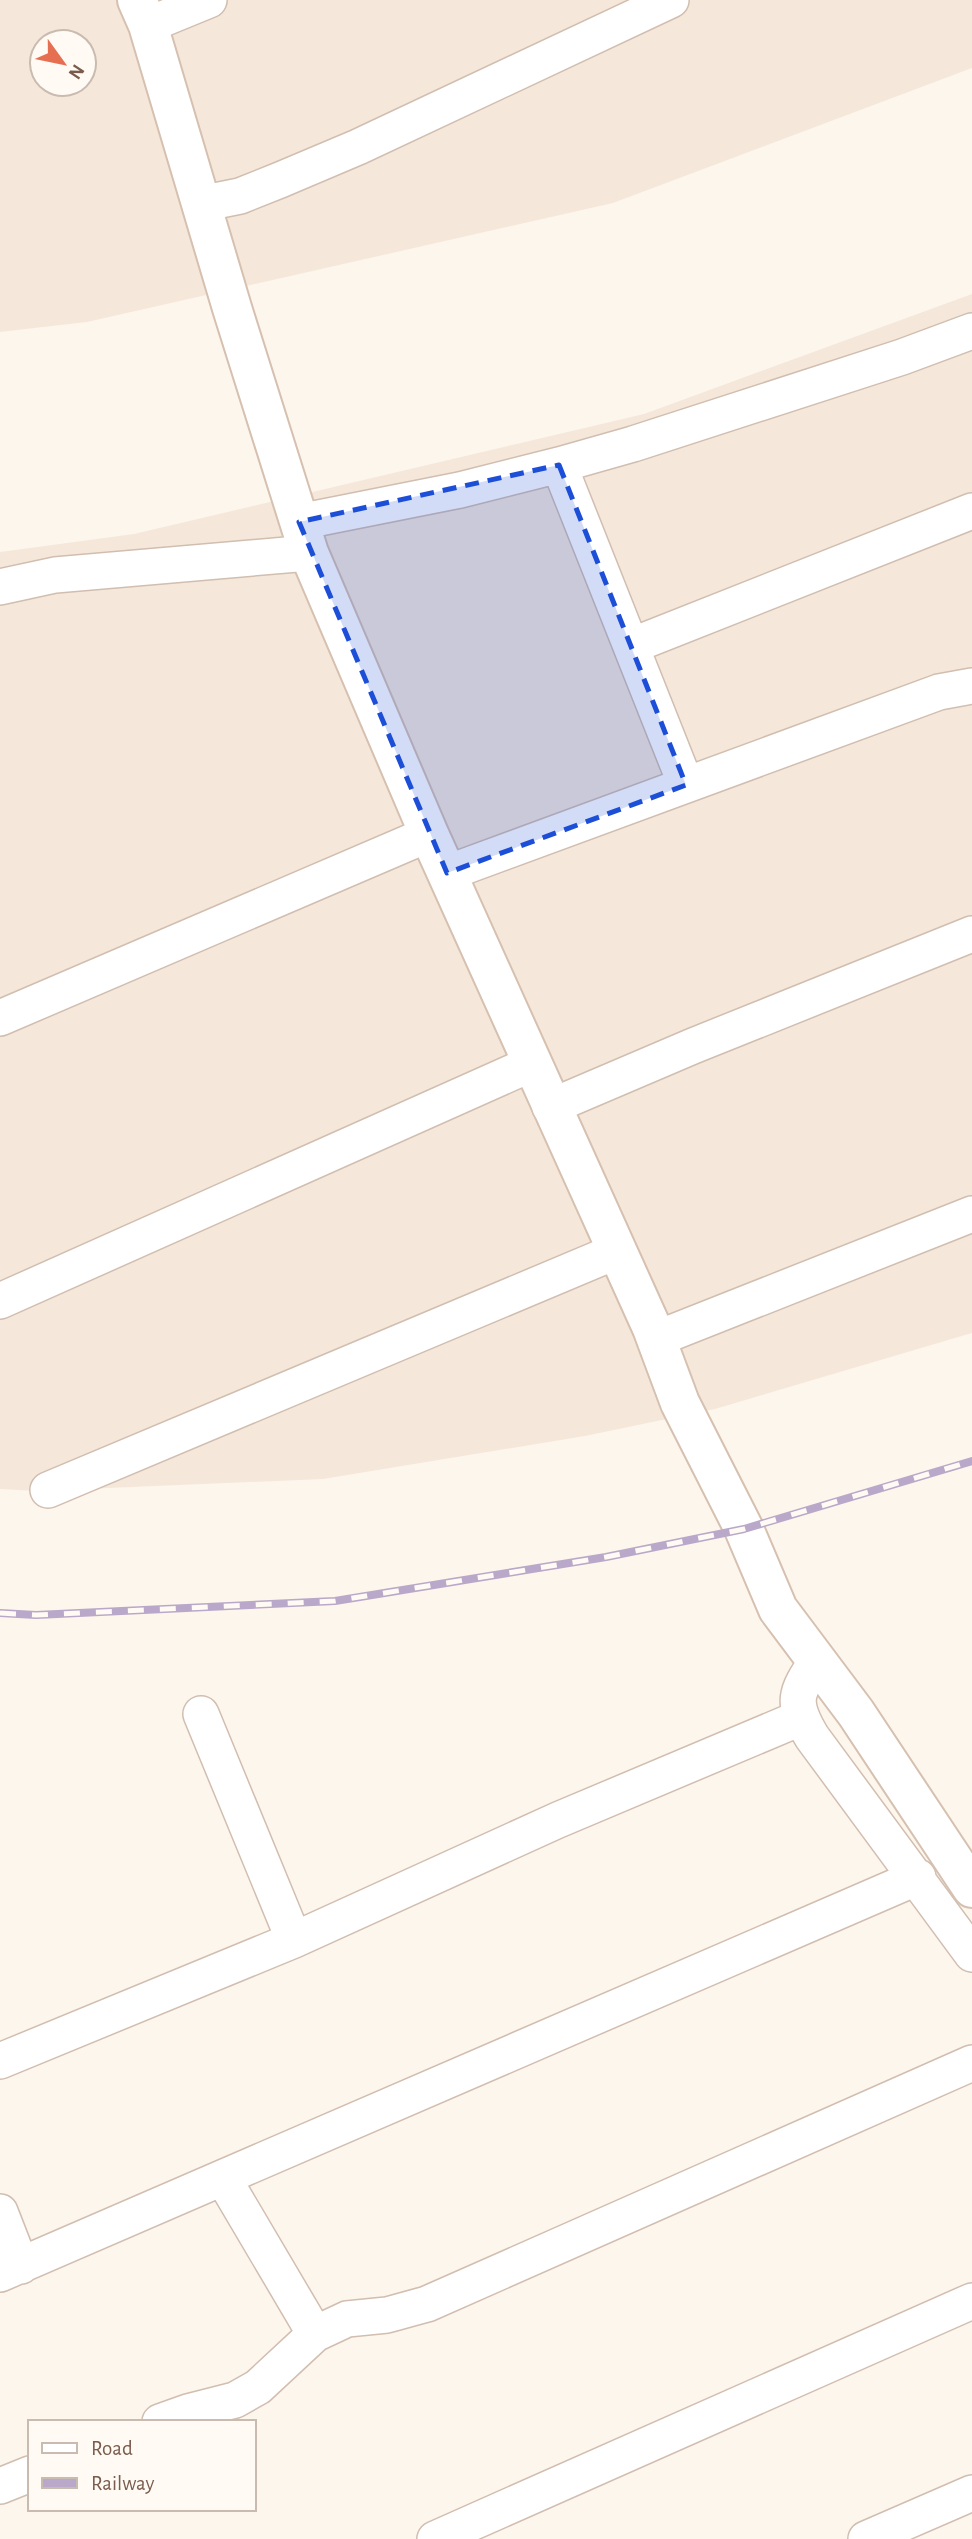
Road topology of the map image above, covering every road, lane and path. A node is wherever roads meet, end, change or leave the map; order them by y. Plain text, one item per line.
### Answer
1 (209, 0) edge
2 (671, 0) edge
3 (143, 13) edge
4 (200, 204) junction
5 (972, 331) edge
6 (559, 465) junction
7 (972, 511) edge
8 (304, 537) junction
9 (0, 587) edge
10 (631, 646) junction
11 (972, 686) edge
12 (686, 785) junction
13 (429, 834) junction
14 (447, 873) junction
15 (972, 934) edge
16 (0, 1018) edge
17 (531, 1064) junction
18 (550, 1107) junction
19 (972, 1214) edge
20 (617, 1251) junction
21 (0, 1301) edge
22 (656, 1339) junction
23 (48, 1490) dead end
24 (817, 1661) junction
25 (201, 1714) dead end
26 (800, 1718) junction
27 (918, 1877) junction
28 (972, 1888) edge
29 (294, 1940) junction
30 (972, 1953) edge
31 (0, 2061) edge
32 (972, 2063) edge
33 (223, 2178) junction
34 (0, 2212) edge
35 (11, 2270) edge
36 (972, 2301) edge
37 (315, 2334) junction
38 (166, 2420) edge
39 (28, 2475) edge
40 (0, 2486) edge
41 (972, 2493) edge
42 (435, 2539) edge
43 (866, 2539) edge

1 - 3 street
2 - 4 street
3 - 4 main road
4 - 8 main road
5 - 6 street
6 - 8 street
6 - 10 street
7 - 10 street
8 - 9 street
8 - 13 main road
10 - 12 street
11 - 12 street
12 - 14 street
13 - 14 main road
13 - 16 street
14 - 17 main road
15 - 18 street
17 - 18 main road
17 - 21 street
18 - 20 main road
19 - 22 street
20 - 22 main road
20 - 23 street
22 - 24 main road
24 - 26 street
24 - 28 main road
25 - 29 street
26 - 27 street
26 - 29 street
27 - 30 street
27 - 33 street
29 - 31 street
32 - 37 street
33 - 35 street
33 - 37 street
34 - 35 street
36 - 42 street
37 - 38 street
39 - 40 street
41 - 43 street

